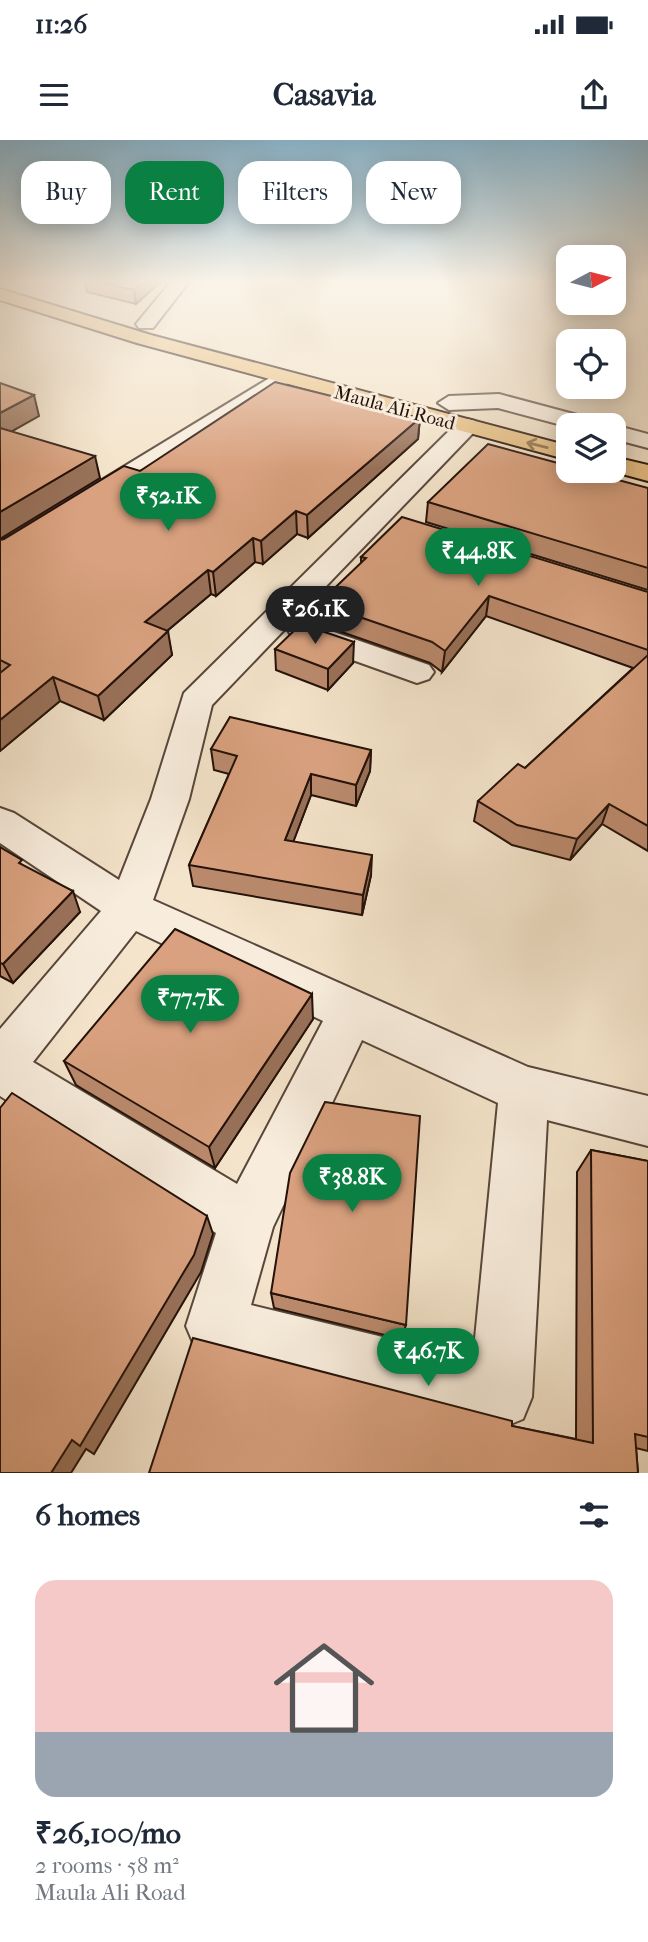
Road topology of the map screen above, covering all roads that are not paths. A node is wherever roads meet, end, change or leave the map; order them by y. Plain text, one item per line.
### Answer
1 (182, 345) edge
2 (212, 345) edge
3 (281, 377) junction
4 (556, 416) edge
5 (455, 424) junction
6 (515, 429) junction
7 (556, 432) edge
8 (626, 435) edge
9 (648, 441) edge
10 (626, 447) edge
11 (648, 453) edge
12 (556, 456) edge
13 (556, 459) edge
14 (648, 473) edge
15 (626, 475) edge
16 (620, 483) edge
17 (635, 495) edge
18 (0, 554) edge
19 (273, 621) junction
20 (417, 672) dead end
21 (0, 823) edge
22 (129, 908) junction
23 (352, 1012) junction
24 (0, 1063) edge
25 (0, 1069) edge
26 (524, 1090) junction
27 (648, 1121) edge
28 (247, 1221) junction

1 - 3 main road, Maula Ali Road
2 - 5 main road, Maula Ali Road
3 - 5 main road, Maula Ali Road
3 - 18 street
4 - 5 street
5 - 6 main road
5 - 13 street
5 - 19 street
6 - 7 main road
12 -> 6 main road
8 - 9 street
10 - 11 main road
14 - 15 main road
16 - 17 street
19 - 20 street
19 - 22 street
21 - 22 street
22 - 23 street
22 - 24 street
23 - 26 street
23 - 28 street
25 - 28 street
26 - 27 street
26 - 28 street

